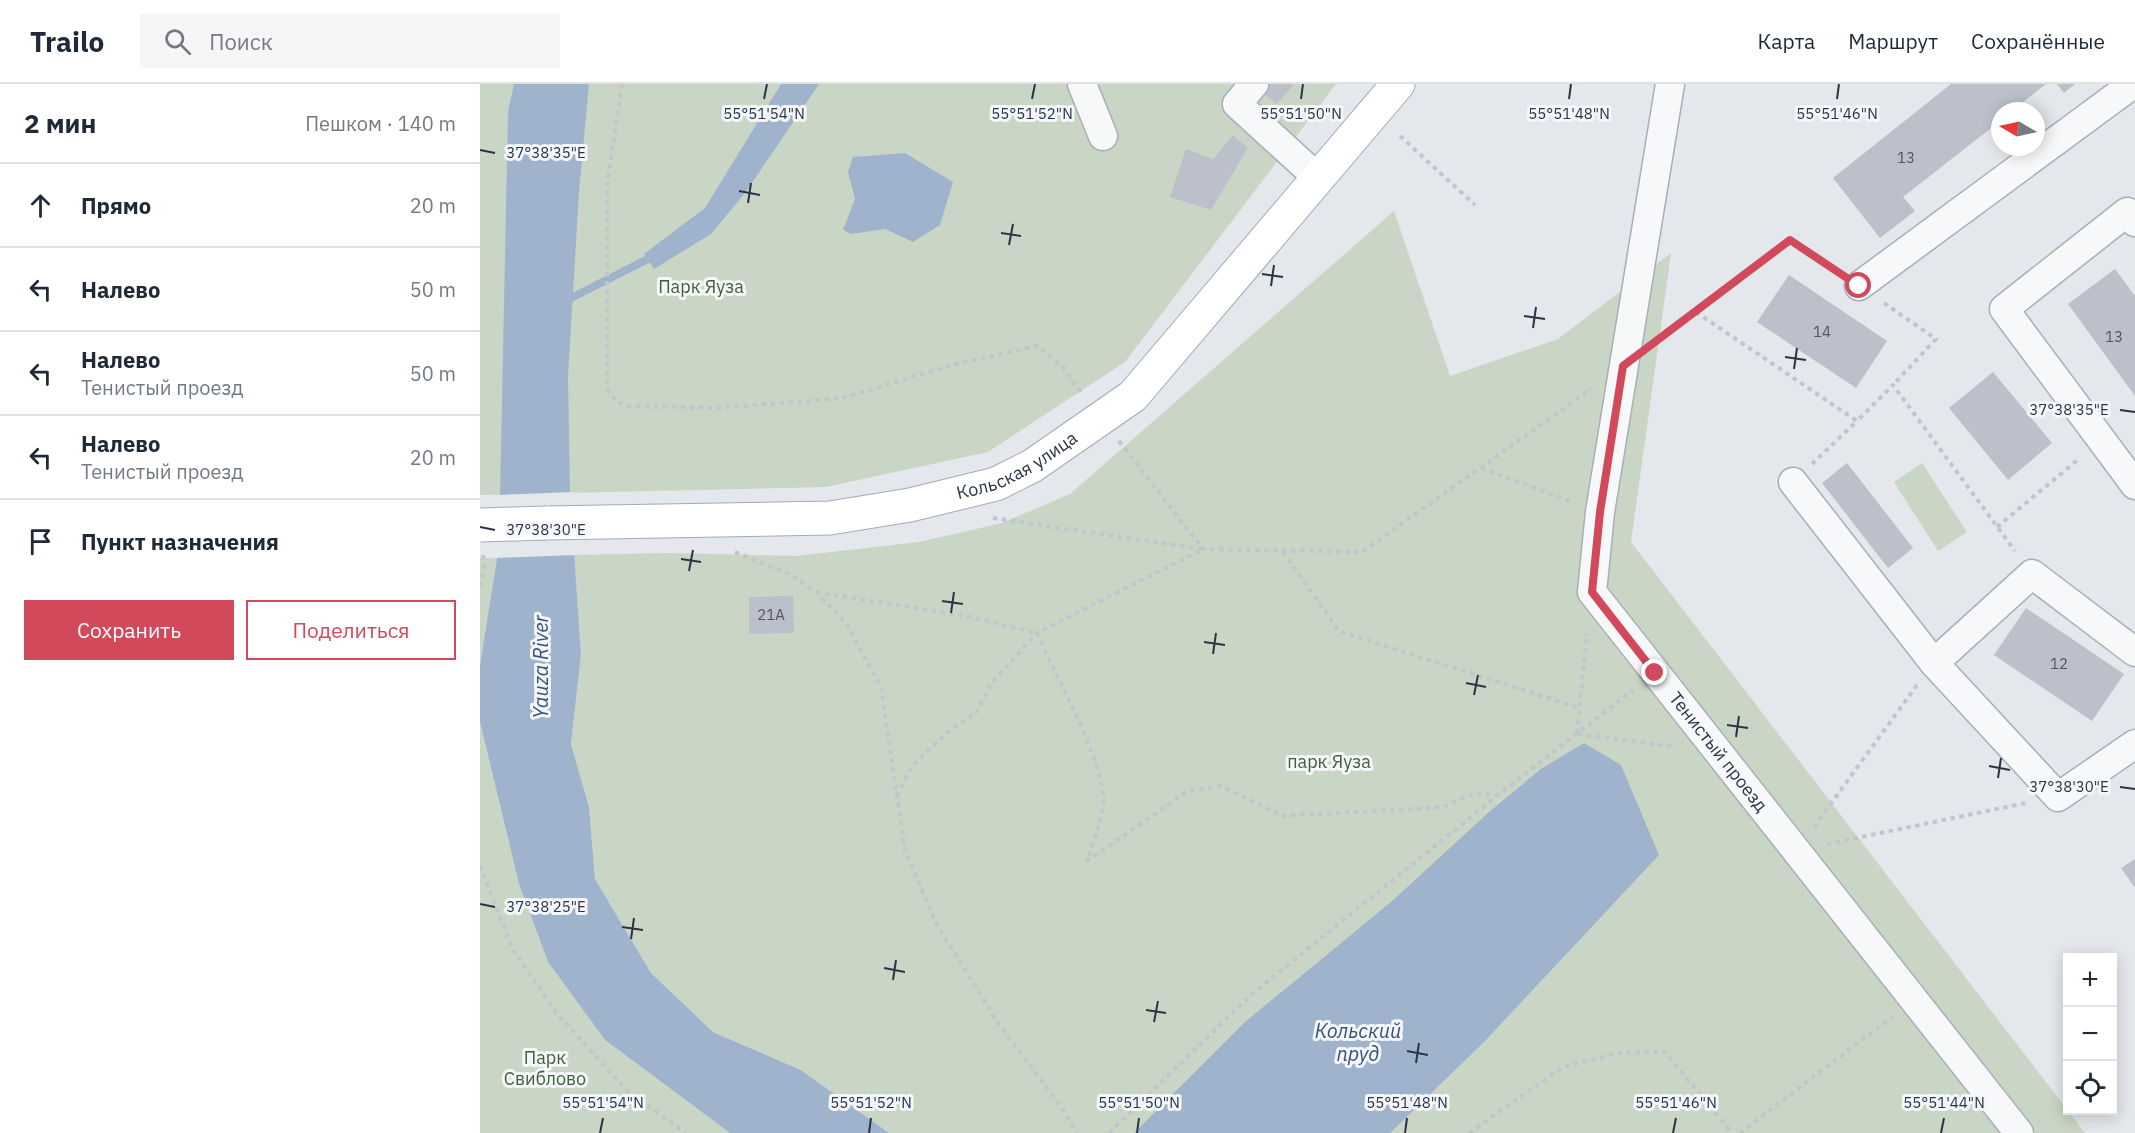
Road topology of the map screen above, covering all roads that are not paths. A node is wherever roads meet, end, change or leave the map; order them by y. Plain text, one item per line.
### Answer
1 (1082, 84) edge
2 (1254, 84) edge
3 (1398, 84) edge
4 (1670, 84) edge
5 (2133, 84) edge
6 (1103, 136) dead end
7 (1318, 178) junction
8 (2135, 222) edge
9 (1859, 286) road end
10 (1793, 482) road end
11 (2135, 485) edge
12 (480, 525) edge
13 (2135, 652) edge
14 (1934, 663) junction
15 (2135, 744) edge
16 (2019, 1133) edge

1 - 6 street
2 - 7 street
3 - 7 main road, Кольская улица
4 - 16 street, Тенистый проезд
5 - 9 street
7 - 12 main road, Кольская улица, bridge
8 - 11 street
10 - 14 street
13 - 14 street
14 - 15 street

